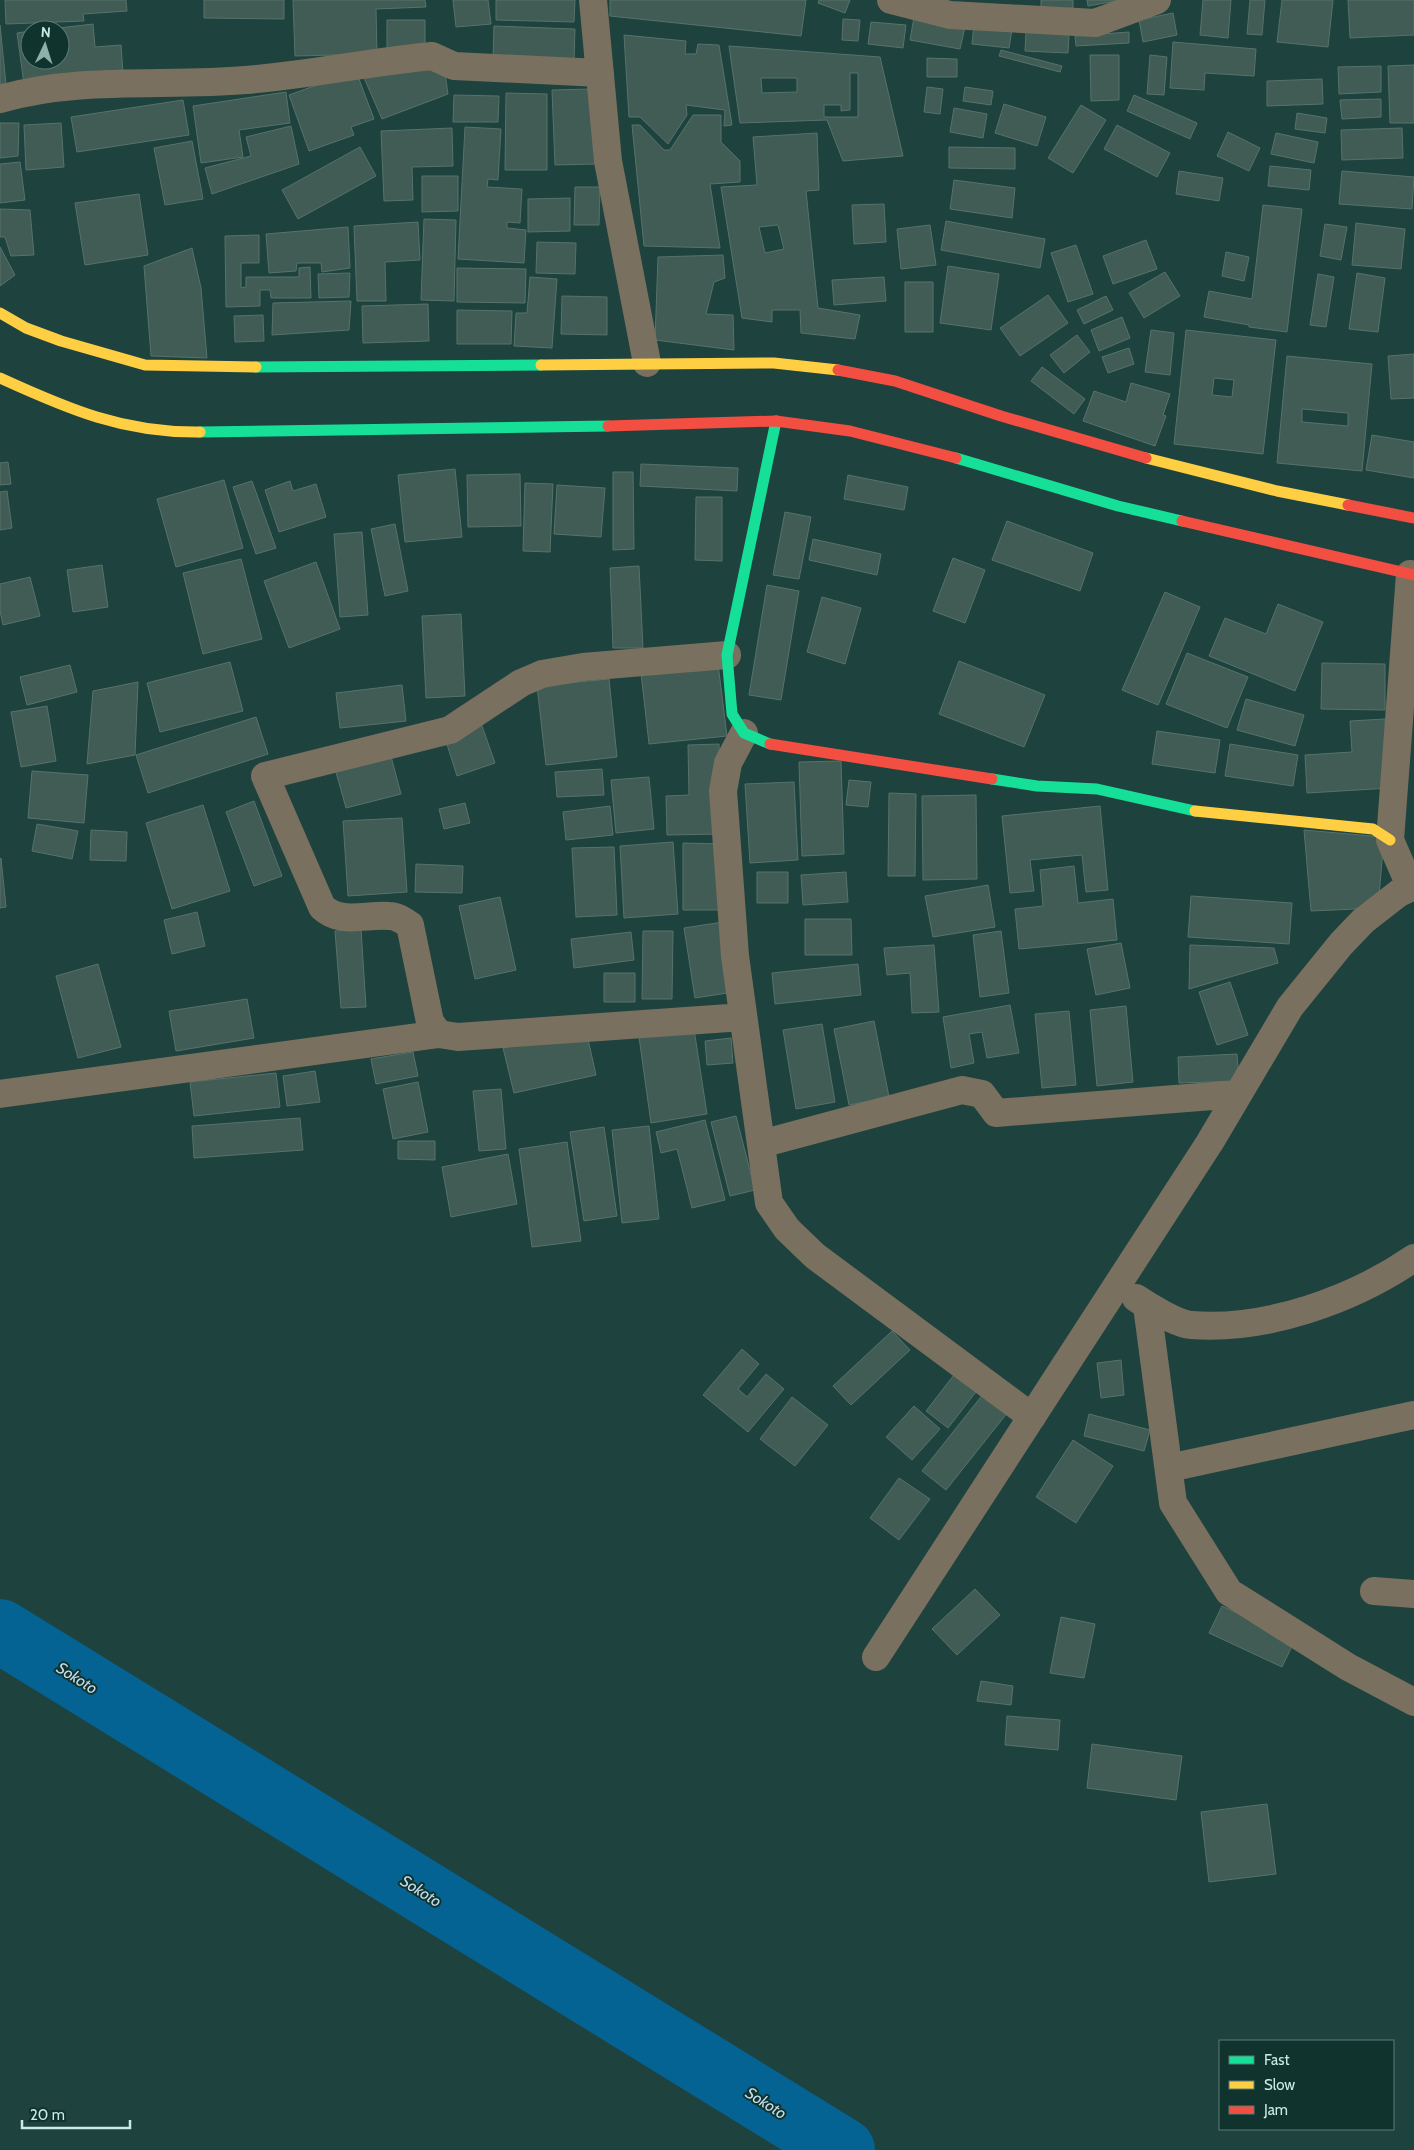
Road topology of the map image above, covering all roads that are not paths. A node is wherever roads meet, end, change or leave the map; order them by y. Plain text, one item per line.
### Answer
1 (593, 0) edge
2 (891, 0) edge
3 (1157, 0) edge
4 (600, 74) junction
5 (0, 99) edge
6 (0, 313) edge
7 (647, 363) junction
8 (0, 378) edge
9 (776, 421) junction
10 (1414, 518) edge
11 (1412, 575) edge
12 (728, 655) junction
13 (744, 733) junction
14 (1390, 840) junction
15 (1413, 887) edge
16 (743, 1017) junction
17 (439, 1034) junction
18 (0, 1094) edge
19 (1238, 1094) junction
20 (761, 1144) junction
21 (1414, 1258) edge
22 (1118, 1285) junction
23 (1147, 1306) junction
24 (1414, 1415) edge
25 (1032, 1417) junction
26 (1169, 1468) junction
27 (1374, 1591) dead end
28 (1414, 1594) edge
29 (876, 1657) dead end
30 (1414, 1702) edge

1 - 4 street
2 - 3 street
4 - 5 street
4 - 7 street
6 - 7 street
7 - 10 street
8 - 9 street
9 - 11 street
9 - 12 street
11 - 14 street
12 - 13 street
12 - 17 street
13 - 14 street
13 - 16 street
14 - 15 street
15 - 19 street
16 - 17 street
16 - 20 street
17 - 18 street
19 - 20 street
19 - 22 street
20 - 25 street
21 - 23 street
22 - 23 street
22 - 25 street
23 - 26 street
24 - 26 street
25 - 29 street
26 - 30 street
27 - 28 street

